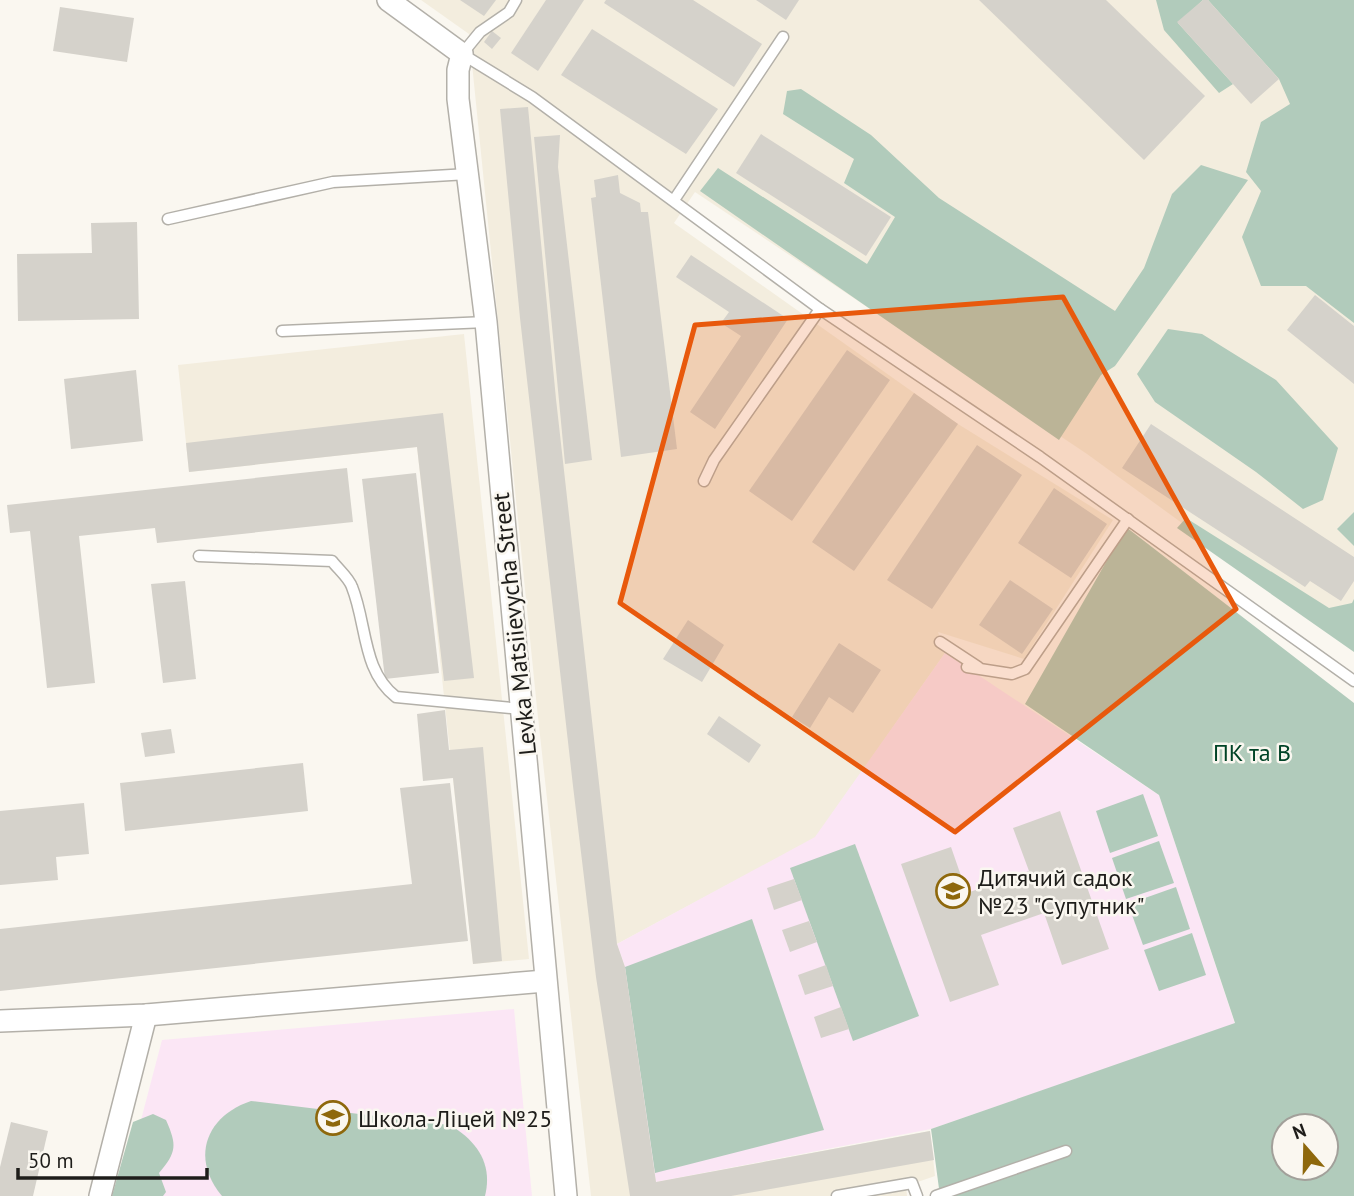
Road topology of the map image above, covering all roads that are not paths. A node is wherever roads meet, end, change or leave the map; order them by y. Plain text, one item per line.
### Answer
1 (388, 0) edge
2 (516, 0) edge
3 (783, 37) dead end
4 (462, 54) junction
5 (468, 174) junction
6 (674, 200) junction
7 (168, 219) dead end
8 (820, 309) junction
9 (485, 322) junction
10 (282, 331) dead end
11 (704, 481) dead end
12 (1128, 519) junction
13 (199, 556) dead end
14 (940, 642) dead end
15 (967, 667) dead end
16 (981, 668) junction
17 (1354, 681) edge
18 (522, 709) junction
19 (545, 981) junction
20 (146, 1015) junction
21 (0, 1021) edge
22 (1066, 1151) dead end
23 (100, 1196) edge
24 (566, 1196) edge
25 (837, 1196) edge
26 (917, 1196) edge
27 (936, 1196) edge

1 - 4 street
2 - 4 lane
3 - 6 lane
4 - 5 street, Levka Matsiievycha Street
4 - 6 lane
5 - 7 lane
5 - 9 street, Levka Matsiievycha Street
6 - 8 lane
8 - 11 lane
8 - 12 lane
9 - 10 lane
9 - 18 street, Levka Matsiievycha Street
12 - 16 lane
12 - 17 lane
13 - 18 lane
14 - 16 lane
15 - 16 lane
18 - 19 street, Levka Matsiievycha Street
19 - 20 street
19 - 24 street, Levka Matsiievycha Street
20 - 21 street
20 - 23 street
22 - 27 lane
25 - 26 lane

